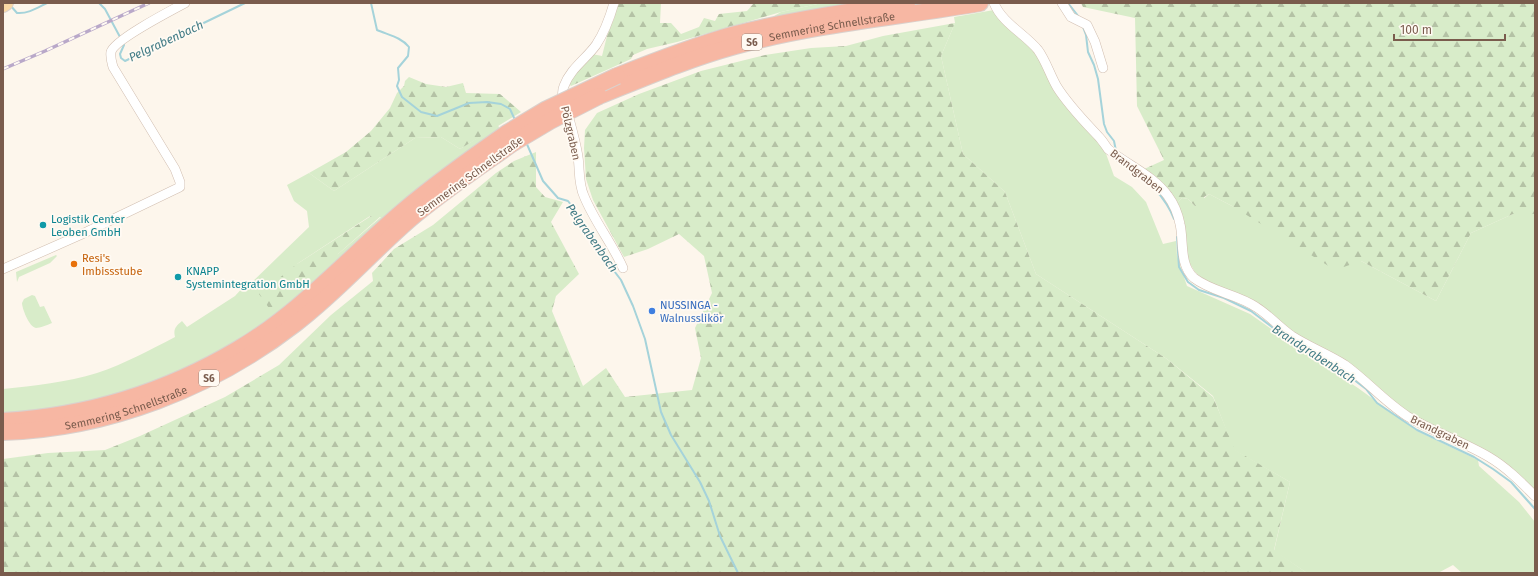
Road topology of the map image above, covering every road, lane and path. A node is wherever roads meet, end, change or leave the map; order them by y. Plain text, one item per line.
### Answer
1 (6, 3) edge
2 (186, 3) edge
3 (614, 3) edge
4 (906, 3) edge
5 (980, 3) edge
6 (994, 3) edge
7 (1062, 3) edge
8 (3, 5) edge
9 (1103, 68) dead end
10 (510, 138) junction
11 (623, 268) dead end
12 (3, 269) edge
13 (3, 421) edge
14 (40, 430) junction
15 (3, 432) edge
16 (3, 440) edge
17 (1535, 496) edge

1 - 8 main road
2 - 12 street
3 - 11 street, Pölzgraben
4 - 10 highway, Semmering Schnellstraße / S6, bridge
5 - 10 highway, Semmering Schnellstraße / S6, bridge
6 - 17 street, Brandgraben
7 - 9 street
10 - 13 highway, Semmering Schnellstraße / S6
10 - 14 highway, Semmering Schnellstraße / S6
14 - 15 highway, Semmering Schnellstraße / S6
14 - 16 highway

